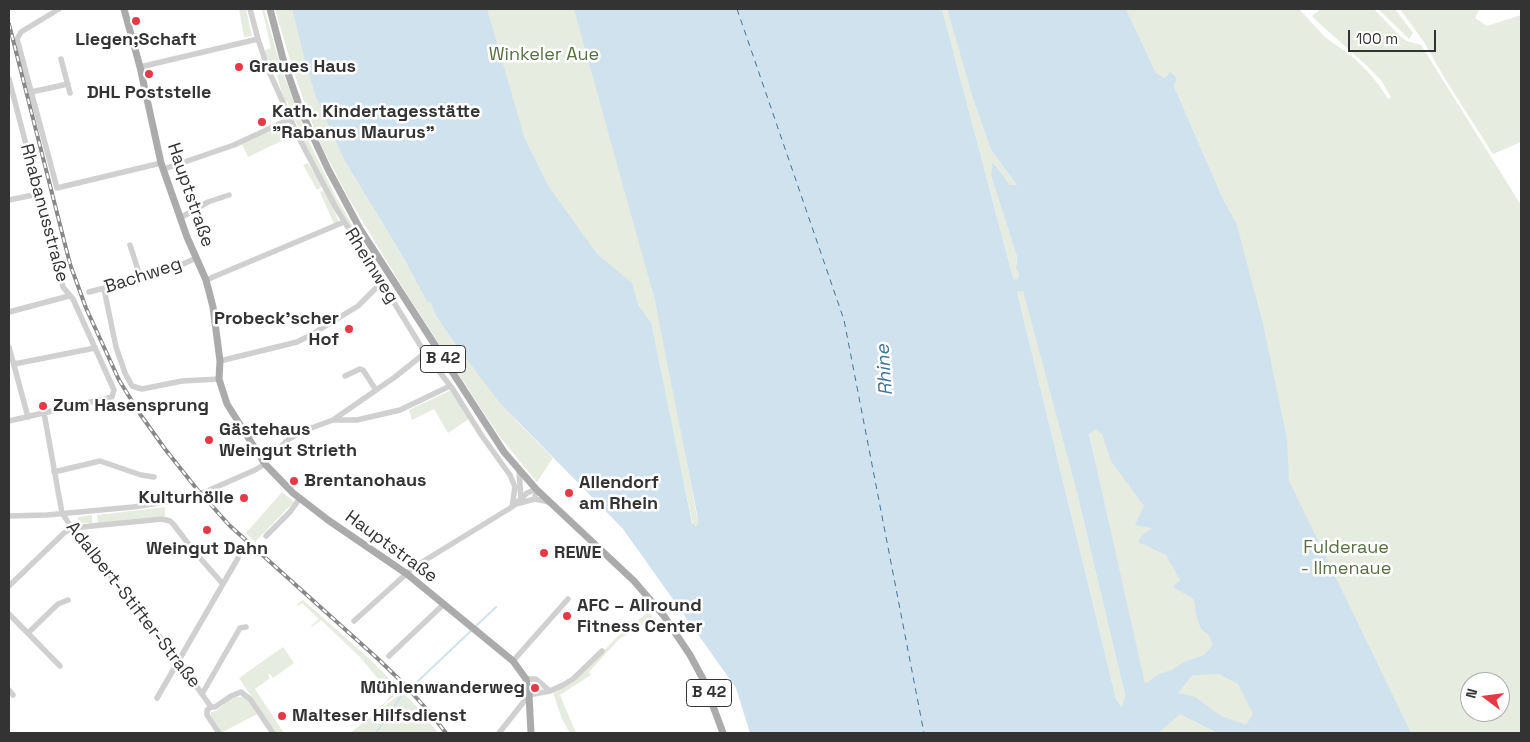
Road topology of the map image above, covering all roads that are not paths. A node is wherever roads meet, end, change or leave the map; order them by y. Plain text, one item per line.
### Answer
1 (59, 9) edge
2 (124, 9) edge
3 (250, 9) edge
4 (270, 9) edge
5 (258, 39) junction
6 (61, 59) dead end
7 (140, 67) junction
8 (9, 79) edge
9 (68, 84) junction
10 (31, 92) junction
11 (70, 93) dead end
12 (290, 118) junction
13 (163, 166) junction
14 (38, 194) junction
15 (229, 195) dead end
16 (9, 200) edge
17 (180, 218) junction
18 (344, 222) junction
19 (130, 245) dead end
20 (196, 258) junction
21 (141, 279) junction
22 (206, 280) junction
23 (381, 283) junction
24 (104, 289) junction
25 (89, 292) dead end
26 (69, 296) junction
27 (9, 312) edge
28 (9, 347) edge
29 (95, 348) junction
30 (425, 353) junction
31 (220, 361) junction
32 (14, 364) junction
33 (345, 376) dead end
34 (219, 379) junction
35 (450, 386) junction
36 (376, 390) junction
37 (44, 413) junction
38 (28, 417) junction
39 (333, 420) junction
40 (9, 421) edge
41 (265, 464) junction
42 (519, 471) junction
43 (54, 472) junction
44 (154, 477) dead end
45 (536, 489) junction
46 (300, 498) junction
47 (521, 498) junction
48 (535, 499) junction
49 (549, 502) junction
50 (514, 506) junction
51 (62, 513) junction
52 (9, 516) edge
53 (72, 528) junction
54 (266, 536) dead end
55 (238, 558) dead end
56 (407, 574) junction
57 (222, 584) junction
58 (9, 586) edge
59 (568, 599) dead end
60 (68, 600) dead end
61 (444, 604) junction
62 (9, 614) edge
63 (354, 621) dead end
64 (246, 628) dead end
65 (28, 634) junction
66 (602, 652) dead end
67 (389, 656) dead end
68 (179, 661) junction
69 (513, 661) junction
70 (60, 666) dead end
71 (526, 680) junction
72 (550, 691) junction
73 (202, 694) junction
74 (529, 695) junction
75 (157, 698) dead end
76 (211, 706) junction
77 (219, 733) edge
78 (273, 733) edge
79 (499, 733) edge
80 (531, 733) edge
81 (723, 733) edge

1 - 10 street
2 - 7 main road, Hauptstraße
3 - 5 street, Rheinweg
4 - 42 main road, B 42
5 - 7 street
5 - 12 street, Rheinweg
6 - 9 street
7 - 13 main road, Hauptstraße
8 - 14 street, Rhabanusstraße
9 - 10 street
9 - 11 street
10 - 13 street
12 - 13 street
12 - 18 street, Rheinweg
13 - 17 main road, Hauptstraße
14 - 16 street
14 - 26 street, Rhabanusstraße
15 - 17 street
17 - 20 main road, Hauptstraße
18 - 22 street
18 - 23 street, Rheinweg
19 - 21 street
20 - 21 street, Bachweg
20 - 22 main road, Hauptstraße
21 - 24 street, Bachweg
22 - 31 main road, Hauptstraße
23 - 30 street, Rheinweg
23 - 31 street
24 - 25 street, Bachweg
24 - 34 street
26 - 27 street
26 - 29 street, Rhabanusstraße
28 - 32 street
29 - 32 street
29 - 37 street, Rhabanusstraße
30 - 35 street, Rheinweg
30 - 36 street
31 - 34 main road, Hauptstraße
32 - 38 street
33 - 36 street
34 - 41 main road, Hauptstraße
35 - 39 street
35 - 50 street, Rheinweg
36 - 39 street
37 - 38 street
37 - 43 street, Adalbert-Stifter-Straße
38 - 40 street
39 - 41 street
41 - 46 main road, Hauptstraße
41 - 51 street
42 - 45 main road, B 42
42 - 47 street
43 - 44 street
43 - 51 street, Adalbert-Stifter-Straße
45 - 47 street
45 - 48 street
45 - 49 main road, B 42
46 - 54 street
46 - 56 main road, Hauptstraße
47 - 50 street
48 - 49 street
48 - 50 street
49 - 81 main road, B 42
50 - 56 street
51 - 52 street
51 - 53 street, Adalbert-Stifter-Straße
53 - 57 street
53 - 58 street
53 - 68 street, Adalbert-Stifter-Straße
55 - 57 street
56 - 61 main road, Hauptstraße
56 - 63 street
57 - 68 street
59 - 69 street
60 - 65 street
61 - 67 street
61 - 69 main road, Hauptstraße
62 - 65 street
64 - 73 street
65 - 70 street
66 - 72 street
68 - 73 street, Adalbert-Stifter-Straße
68 - 75 street
69 - 71 main road, Hauptstraße
71 - 72 street
71 - 74 main road, Hauptstraße
72 - 74 street
73 - 76 street, Adalbert-Stifter-Straße
74 - 79 street
74 - 80 main road, Hauptstraße
76 - 77 street, Adalbert-Stifter-Straße
76 - 78 street, Adalbert-Stifter-Straße

